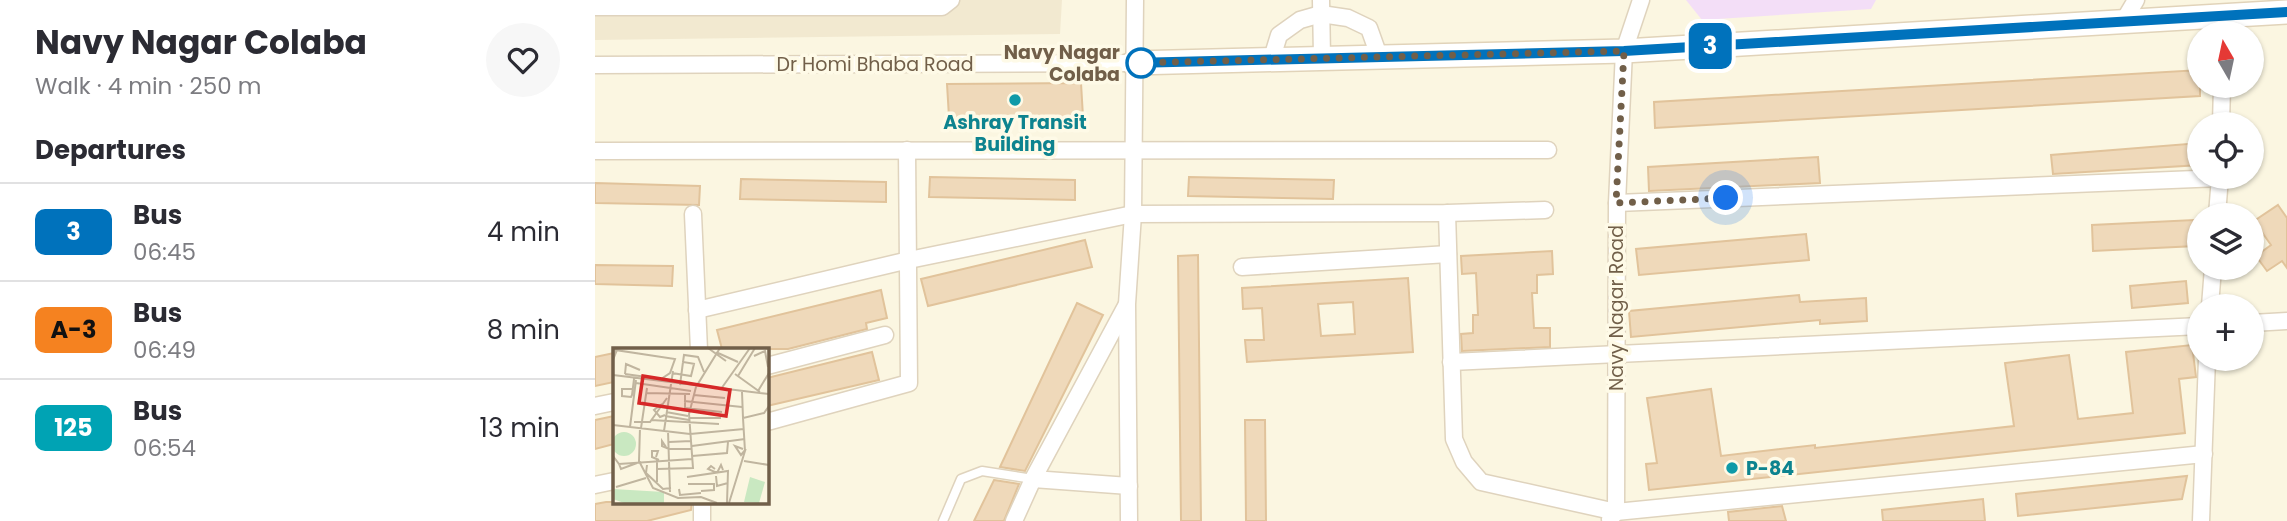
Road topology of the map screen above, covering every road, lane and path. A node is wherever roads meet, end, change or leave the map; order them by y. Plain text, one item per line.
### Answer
1 (951, 0) edge
2 (1135, 0) edge
3 (1641, 0) edge
4 (2136, 0) edge
5 (595, 7) edge
6 (1321, 7) edge
7 (2287, 12) edge
8 (2243, 21) edge
9 (2123, 22) junction
10 (2187, 24) edge
11 (1624, 51) junction
12 (1379, 56) junction
13 (1322, 57) junction
14 (1272, 58) junction
15 (1133, 63) junction
16 (595, 65) edge
17 (595, 150) edge
18 (907, 150) junction
19 (1548, 150) dead end
20 (1132, 152) junction
21 (2187, 178) edge
22 (1616, 203) junction
23 (1545, 210) dead end
24 (1447, 213) junction
25 (693, 214) dead end
26 (1133, 215) junction
27 (1448, 254) junction
28 (909, 260) junction
29 (1242, 267) dead end
30 (1127, 304) junction
31 (697, 310) junction
32 (2287, 321) edge
33 (2264, 322) edge
34 (2187, 327) edge
35 (885, 335) dead end
36 (699, 348) edge
37 (1616, 356) junction
38 (1451, 362) junction
39 (768, 366) edge
40 (2207, 371) edge
41 (613, 402) edge
42 (595, 406) edge
43 (768, 422) edge
44 (2204, 454) junction
45 (1033, 479) junction
46 (613, 481) edge
47 (595, 485) edge
48 (1129, 486) junction
49 (1612, 516) edge
50 (943, 521) edge
51 (1014, 521) edge
52 (1129, 521) edge
53 (2201, 521) edge

1 - 5 street
2 - 15 street
3 - 11 street, Navy Nagar Road
4 - 9 street
6 - 12 street
6 - 13 street
6 - 14 street
7 - 8 street, Dr Homi Bhaba Road
9 - 10 street, Dr Homi Bhaba Road
9 - 11 street, Dr Homi Bhaba Road
11 - 12 street, Dr Homi Bhaba Road
11 - 22 street, Navy Nagar Road
12 - 13 street, Dr Homi Bhaba Road
13 - 14 street, Dr Homi Bhaba Road
14 - 15 street, Dr Homi Bhaba Road
15 - 16 street, Dr Homi Bhaba Road
15 - 20 street
17 - 18 street
18 - 20 street
18 - 28 street
19 - 20 street
20 - 26 street
21 - 22 street
22 - 37 street, Navy Nagar Road
23 - 24 street
24 - 26 street
24 - 27 street
25 - 31 street
26 - 28 street
26 - 30 street
27 - 29 street
27 - 38 street
28 - 31 street
28 - 43 street
30 - 45 street
30 - 48 street
31 - 36 street
32 - 33 street
34 - 37 street
35 - 39 street
37 - 38 street
37 - 49 street, Navy Nagar Road
38 - 49 street
40 - 44 street
41 - 42 street
44 - 49 street
44 - 53 street
45 - 48 street
45 - 50 lane
45 - 51 street
46 - 47 street
48 - 52 street

